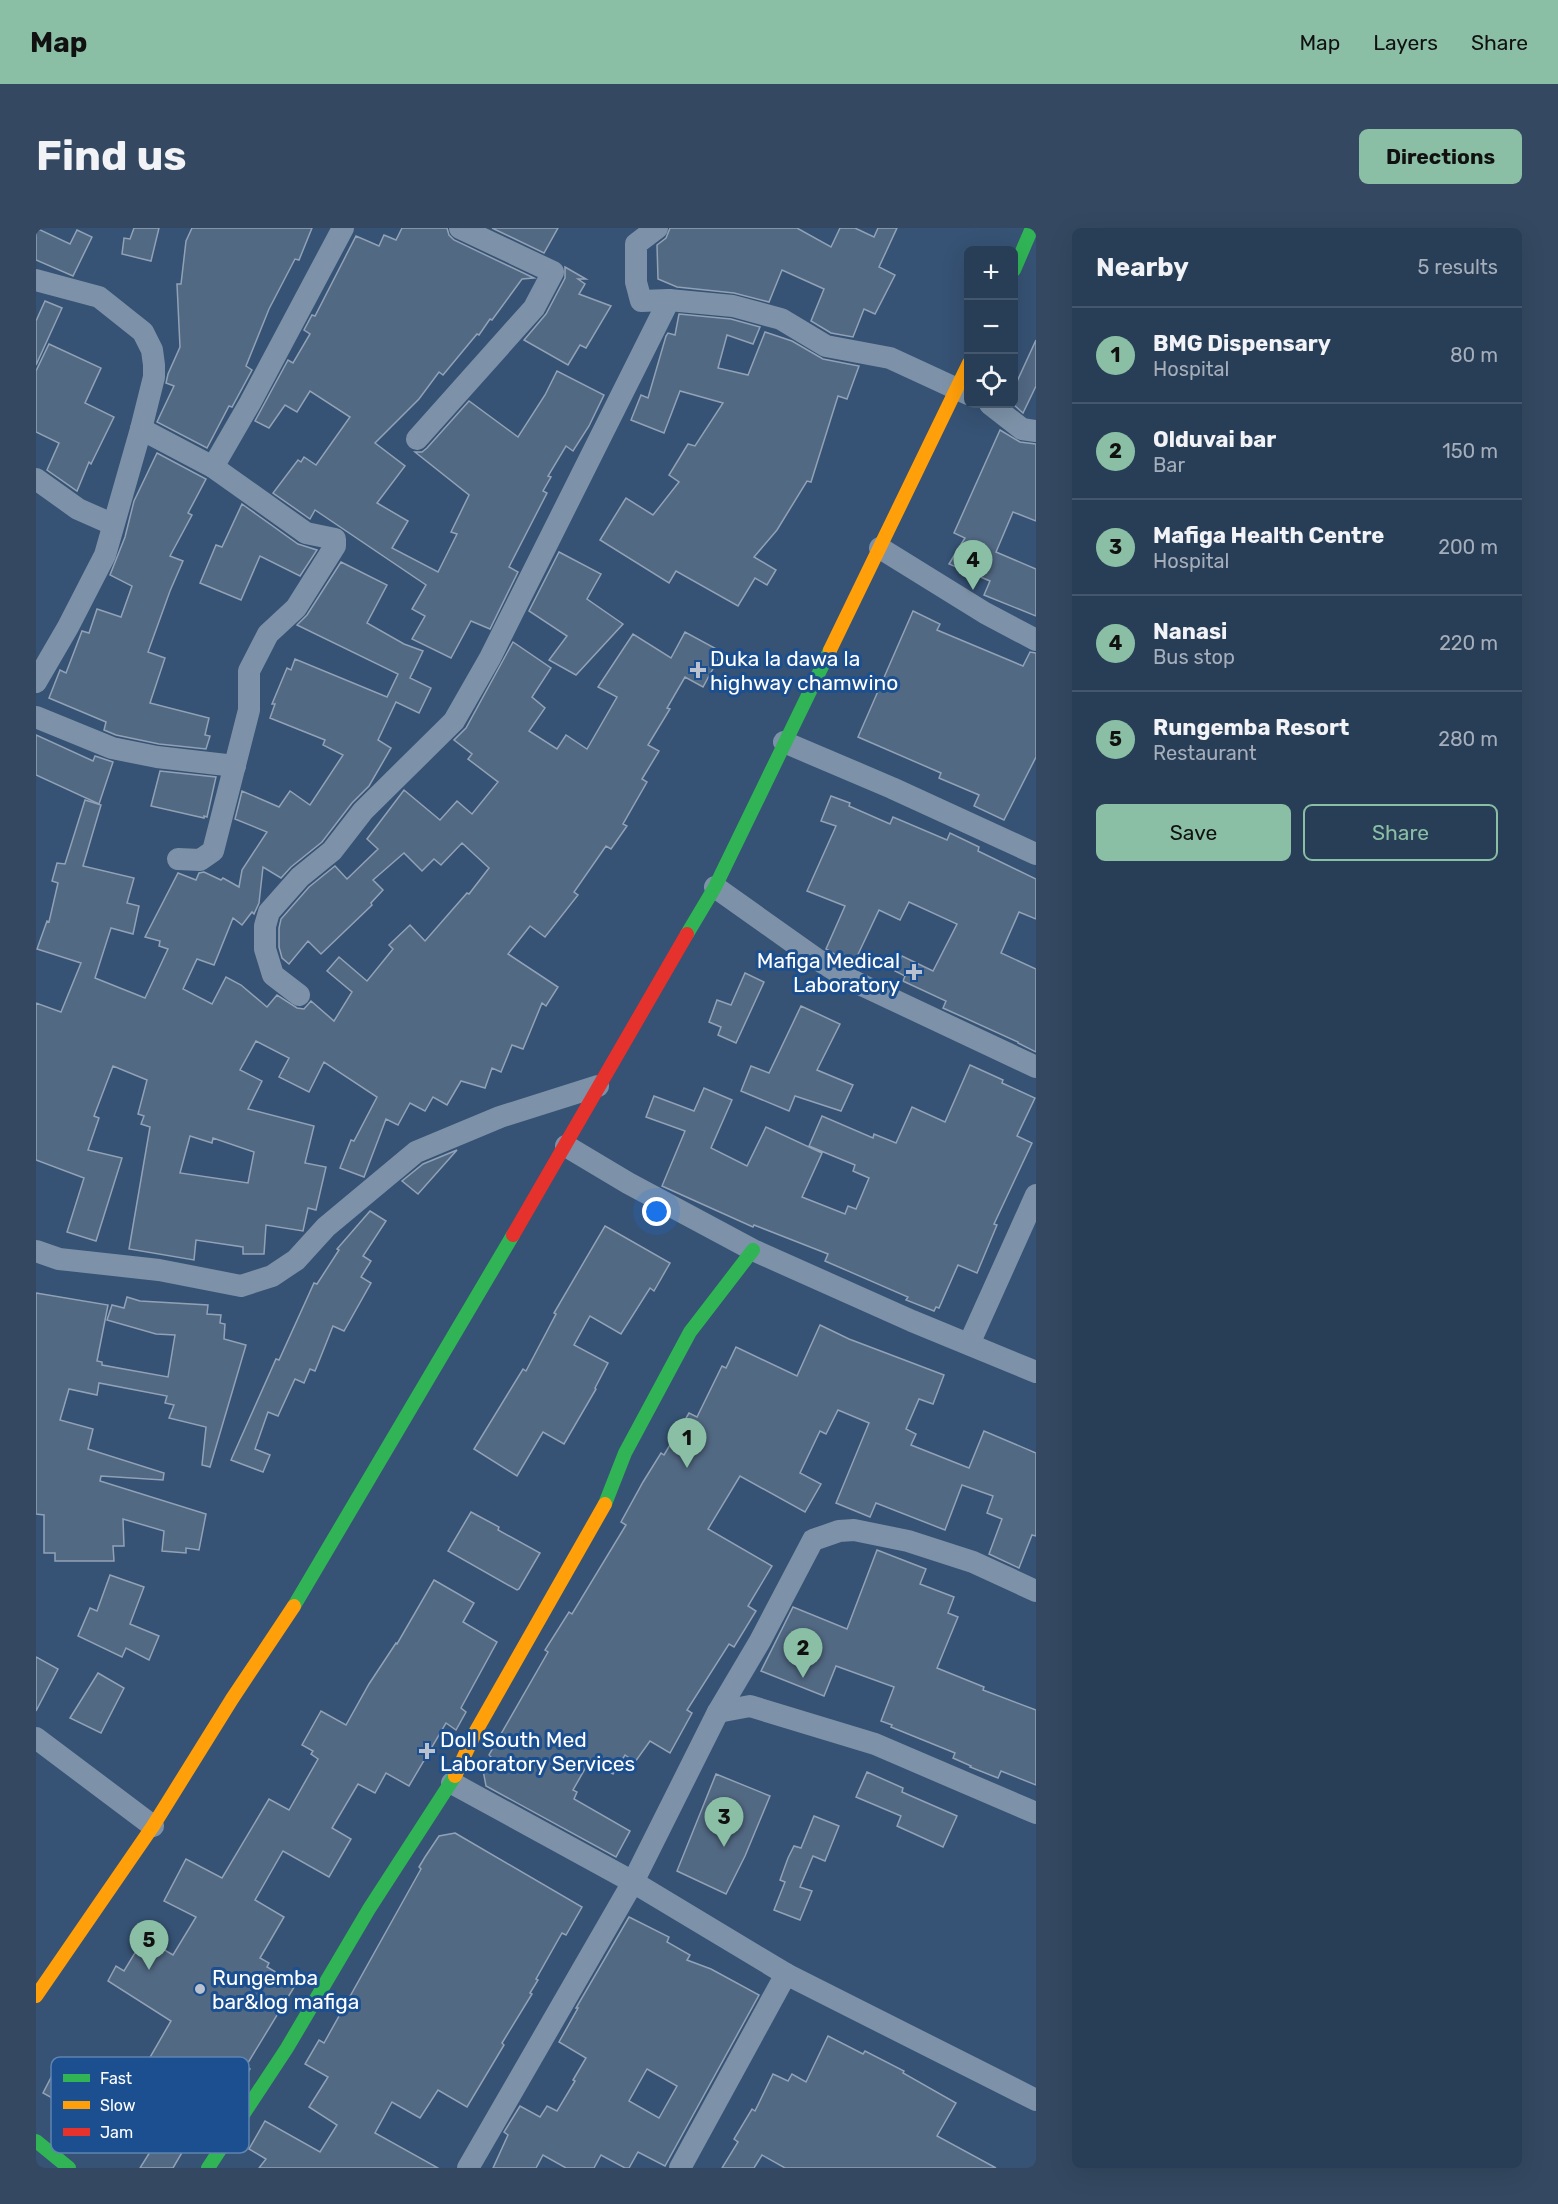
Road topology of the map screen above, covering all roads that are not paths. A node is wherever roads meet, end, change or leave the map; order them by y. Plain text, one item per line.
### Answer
1 (343, 228) edge
2 (459, 228) edge
3 (657, 228) edge
4 (1032, 228) edge
5 (1018, 261) edge
6 (36, 280) edge
7 (669, 300) junction
8 (962, 392) edge
9 (995, 408) edge
10 (141, 429) junction
11 (1036, 431) edge
12 (417, 439) dead end
13 (213, 467) junction
14 (36, 479) edge
15 (112, 524) junction
16 (880, 548) junction
17 (1036, 640) edge
18 (36, 682) edge
19 (36, 717) edge
20 (784, 742) junction
21 (235, 766) junction
22 (1036, 854) edge
23 (178, 859) dead end
24 (715, 887) junction
25 (299, 995) dead end
26 (1036, 1067) edge
27 (598, 1086) junction
28 (566, 1146) junction
29 (1036, 1196) edge
30 (753, 1250) junction
31 (36, 1251) edge
32 (969, 1344) junction
33 (1036, 1372) edge
34 (1036, 1591) edge
35 (718, 1712) junction
36 (36, 1738) edge
37 (452, 1783) junction
38 (1036, 1813) edge
39 (153, 1826) junction
40 (633, 1882) junction
41 (786, 1974) junction
42 (36, 1996) edge
43 (1036, 2100) edge
44 (249, 2106) edge
45 (36, 2141) edge
46 (218, 2153) edge
47 (69, 2168) edge
48 (208, 2168) edge
49 (468, 2168) edge
50 (680, 2168) edge

1 - 13 street
2 - 12 street
3 - 7 street
4 - 5 main road
6 - 10 street
7 - 8 street
7 - 25 street
8 - 16 main road
9 - 11 street
10 - 13 street
10 - 15 street
13 - 21 street
14 - 15 street
15 - 18 street
16 - 17 street
16 - 20 main road
19 - 21 street
20 - 22 street
20 - 24 main road
21 - 23 street
24 - 26 street
24 - 27 main road
27 - 28 main road
27 - 31 street
28 - 30 street
28 - 39 main road
29 - 32 street
30 - 32 street
30 - 37 main road
32 - 33 street
34 - 35 street
35 - 38 street
35 - 40 street
36 - 39 street
37 - 40 street
37 - 44 main road
39 - 42 main road
40 - 41 street
40 - 49 street
41 - 43 street
41 - 50 street
45 - 47 main road
46 - 48 main road

